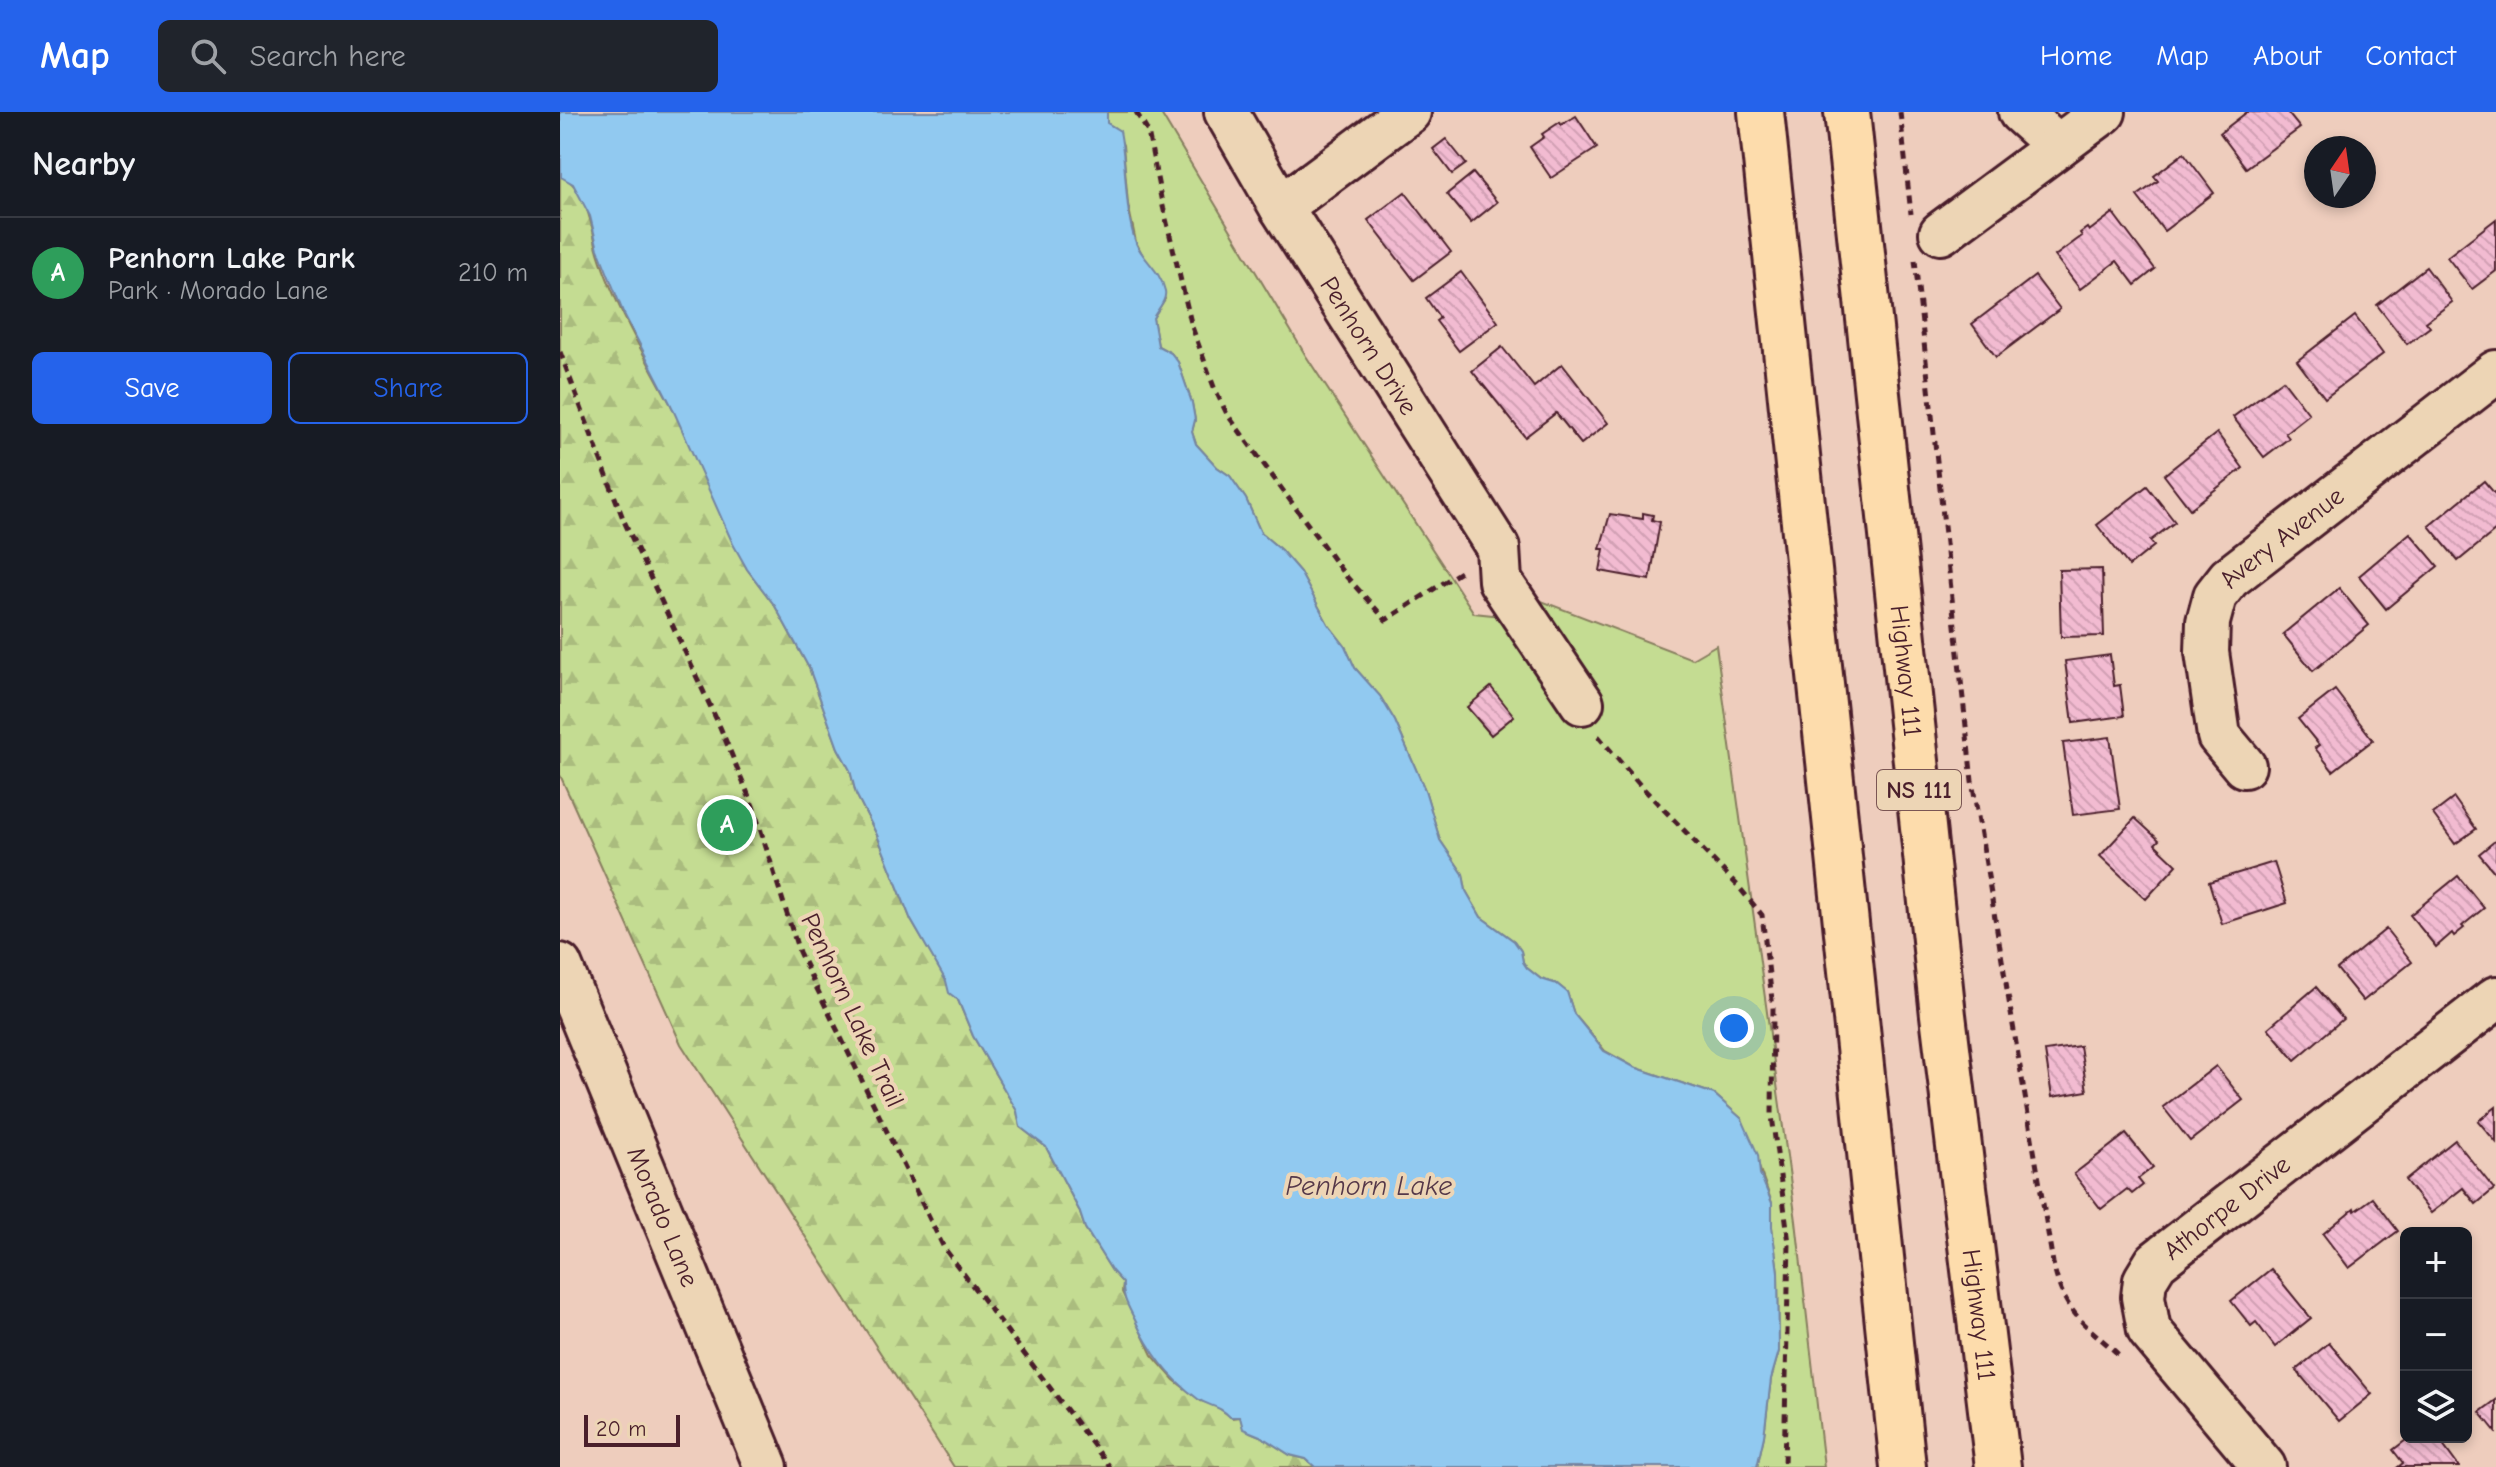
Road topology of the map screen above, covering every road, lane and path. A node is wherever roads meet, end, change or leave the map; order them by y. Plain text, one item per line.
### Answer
1 (1136, 112) edge
2 (1226, 112) edge
3 (1409, 112) edge
4 (1761, 112) edge
5 (1847, 112) edge
6 (1900, 112) edge
7 (2020, 112) edge
8 (2104, 112) edge
9 (2058, 146) junction
10 (1281, 207) junction
11 (1922, 233) junction
12 (560, 352) edge
13 (2496, 372) edge
14 (1499, 564) junction
15 (1582, 703) joint
16 (2244, 766) dead end
17 (560, 965) edge
18 (2496, 998) edge
19 (2165, 1350) junction
20 (766, 1467) edge
21 (1110, 1467) edge
22 (1784, 1467) edge
23 (1903, 1467) edge
24 (1998, 1467) edge
25 (2264, 1467) edge

1 - 14 path
2 - 10 street, Penhorn Drive
3 - 10 street
4 - 23 highway
5 - 24 highway, Highway 111 / NS 111
6 - 11 path
7 - 9 street
8 - 9 street
9 - 11 street
10 - 14 street, Penhorn Drive
11 - 19 path
12 - 21 path, Penhorn Lake Trail
13 - 16 street, Avery Avenue
14 - 15 street, Penhorn Drive
15 - 22 path
17 - 20 street, Morado Lane
18 - 19 street, Athorpe Drive
19 - 25 street, Athorpe Drive

